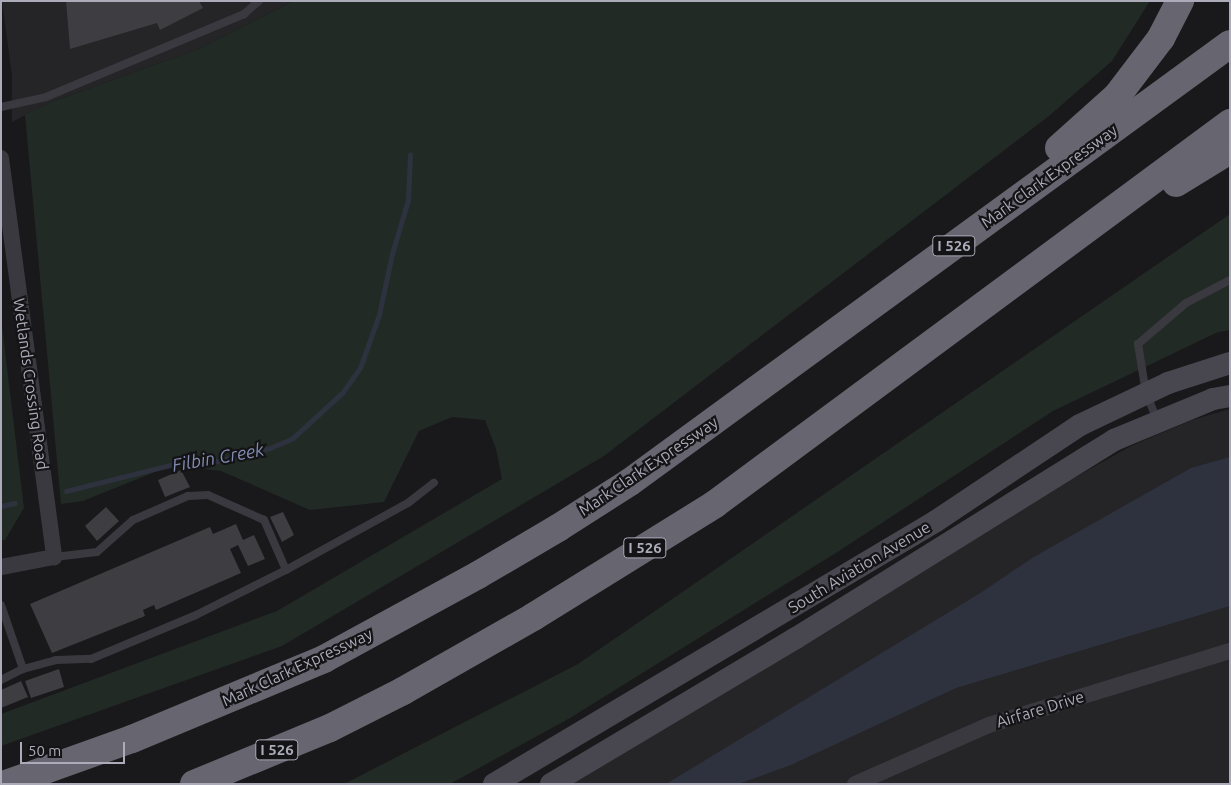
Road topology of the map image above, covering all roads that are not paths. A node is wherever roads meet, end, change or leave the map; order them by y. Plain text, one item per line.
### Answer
1 (259, 1) edge
2 (1180, 1) edge
3 (1230, 44) edge
4 (1, 108) edge
5 (1230, 123) edge
6 (1230, 150) edge
7 (1, 158) edge
8 (1230, 280) edge
9 (915, 357) junction
10 (1230, 364) edge
11 (1146, 393) junction
12 (1230, 396) edge
13 (1158, 422) junction
14 (678, 448) junction
15 (434, 484) dead end
16 (54, 557) junction
17 (1, 567) edge
18 (286, 570) junction
19 (1, 605) edge
20 (1230, 651) edge
21 (23, 669) junction
22 (1, 680) edge
23 (6, 784) edge
24 (194, 784) edge
25 (494, 784) edge
26 (551, 784) edge
27 (856, 784) edge

1 - 4 lane
2 - 14 highway
3 - 14 highway, Mark Clark Expressway / I 526
5 - 9 highway, I 526
6 - 9 highway
7 - 16 street, Wetlands Crossing Road
8 - 11 lane
9 - 24 highway, I 526
10 - 11 street, South Aviation Avenue
11 - 13 lane
11 - 25 street, South Aviation Avenue
12 - 13 street, South Aviation Avenue
13 - 26 street, South Aviation Avenue
14 - 23 highway, Mark Clark Expressway / I 526
15 - 18 lane
16 - 17 street
16 - 18 lane
18 - 21 lane
19 - 21 lane
20 - 27 street, Airfare Drive
21 - 22 lane

